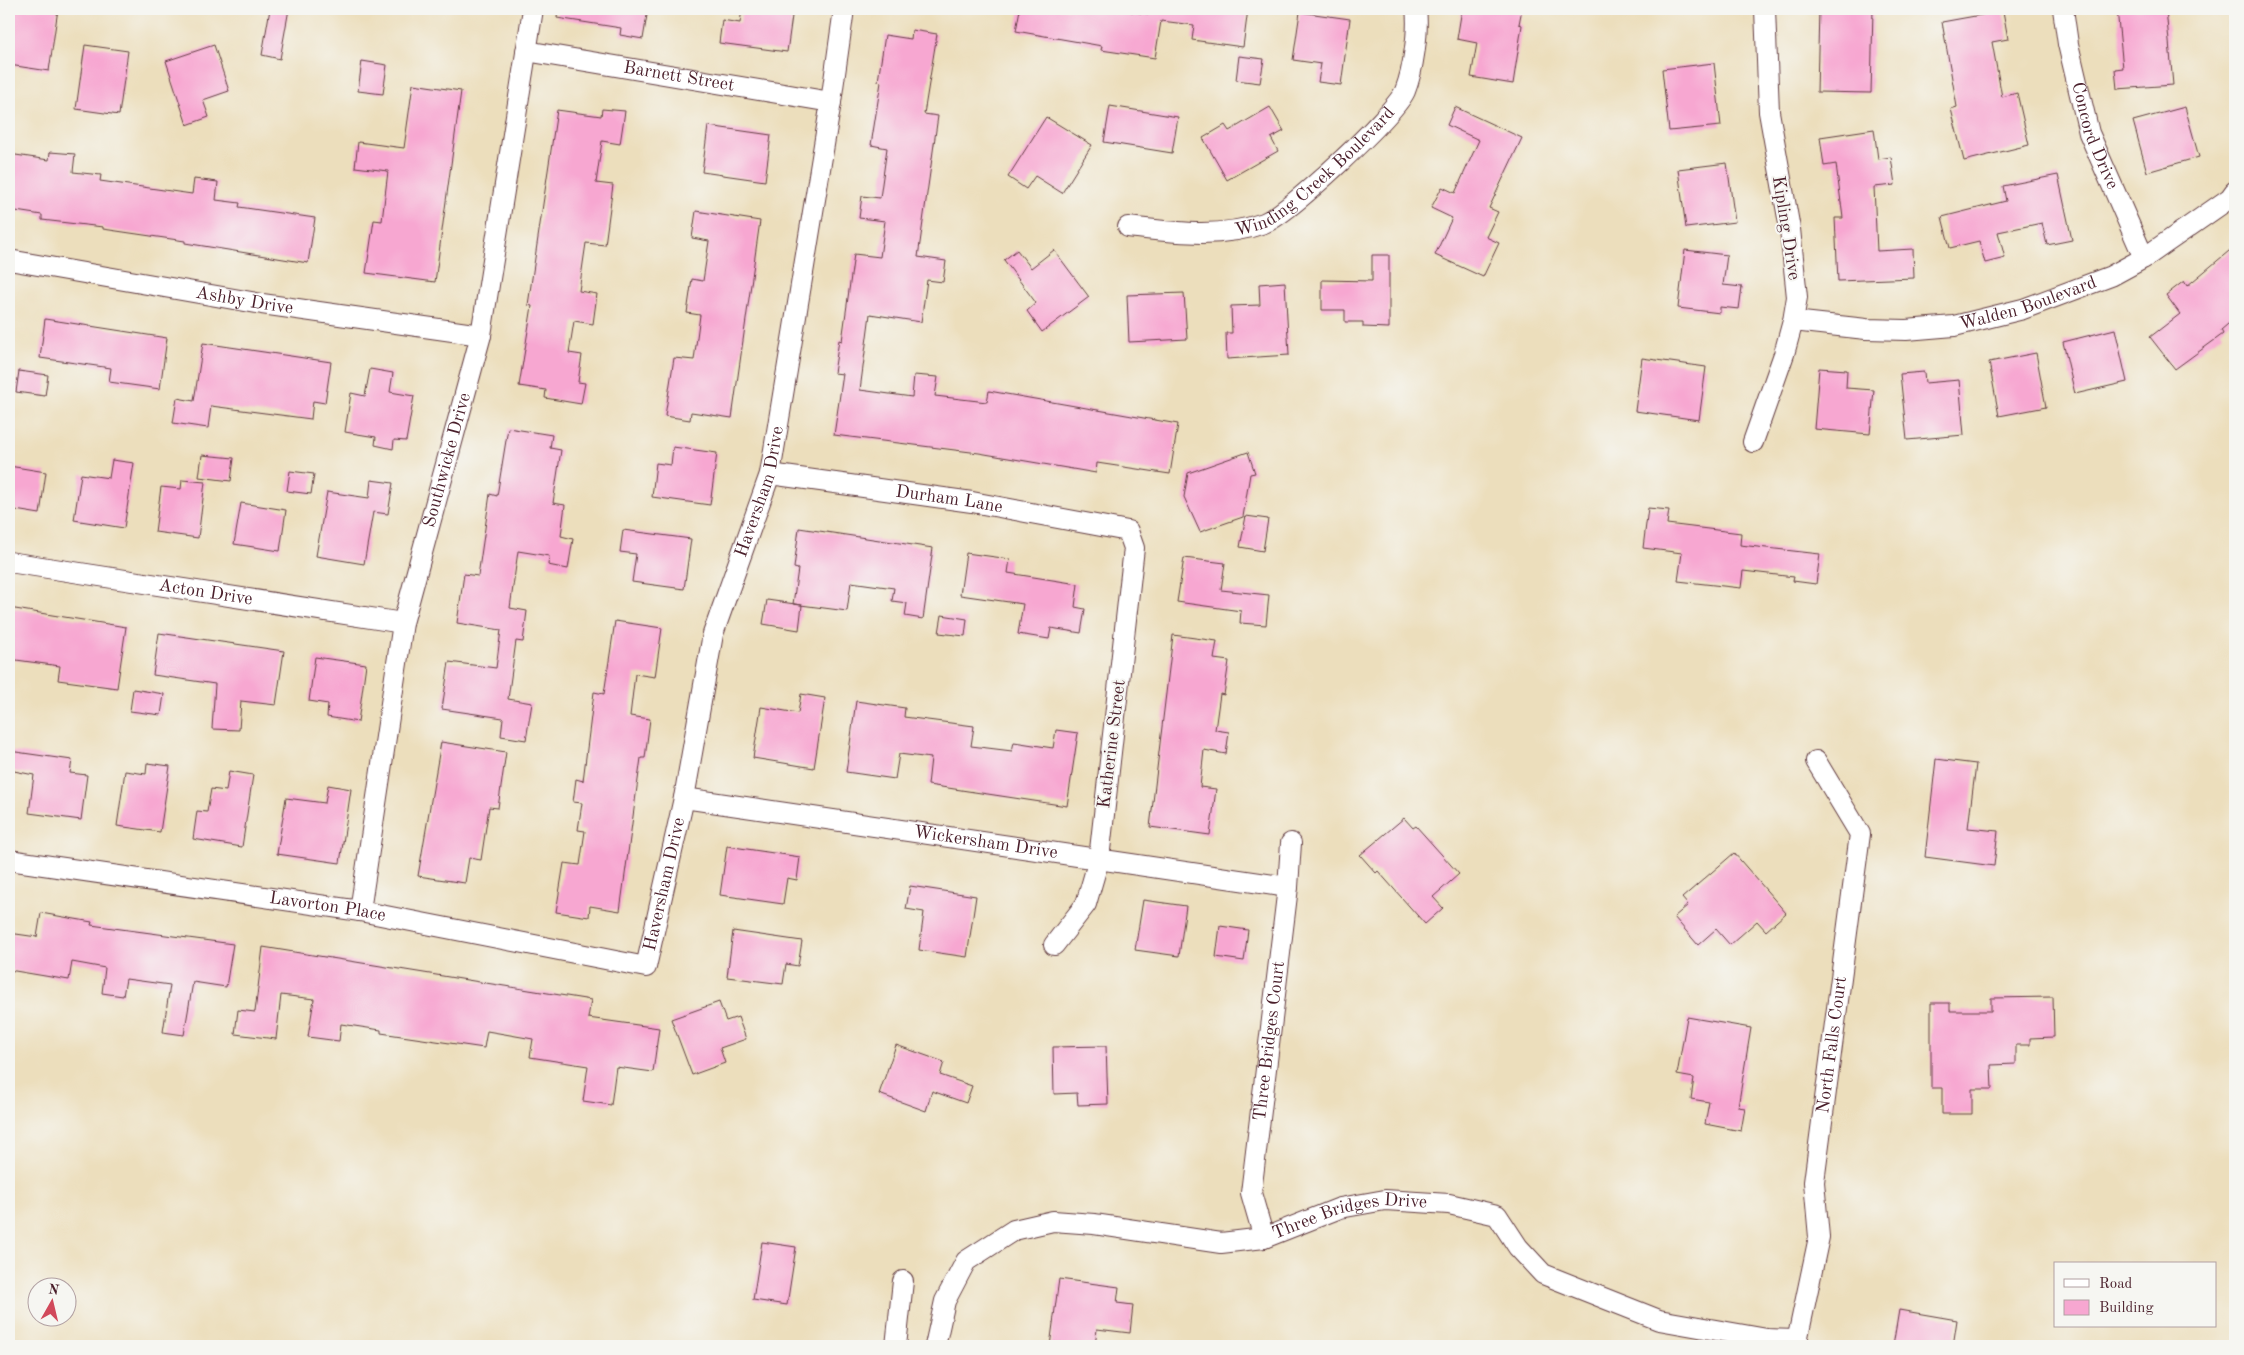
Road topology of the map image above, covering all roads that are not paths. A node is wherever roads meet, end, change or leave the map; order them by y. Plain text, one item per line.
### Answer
1 (533, 9) edge
2 (844, 9) edge
3 (1416, 9) edge
4 (1765, 9) edge
5 (2063, 9) edge
6 (526, 52) junction
7 (831, 102) junction
8 (2235, 191) edge
9 (1128, 227) dead end
10 (2144, 258) junction
11 (9, 260) edge
12 (1793, 321) junction
13 (481, 335) junction
14 (1753, 442) dead end
15 (770, 474) junction
16 (1128, 531) joint
17 (9, 562) edge
18 (403, 623) junction
19 (1816, 761) dead end
20 (684, 798) junction
21 (1291, 843) dead end
22 (1099, 859) junction
23 (9, 860) edge
24 (1288, 887) junction
25 (360, 911) junction
26 (1054, 945) dead end
27 (646, 967) joint
28 (1264, 1238) junction
29 (904, 1281) dead end
30 (1796, 1343) edge
31 (896, 1346) edge
32 (935, 1346) edge

1 - 6 street, Southwicke Drive
2 - 7 street, Haversham Drive
3 - 9 street, Winding Creek Boulevard
4 - 12 street, Kipling Drive
5 - 10 street, Concord Drive
6 - 7 street, Barnett Street
6 - 13 street, Southwicke Drive
7 - 15 street, Haversham Drive
8 - 10 street, Walden Boulevard
10 - 12 street, Walden Boulevard
11 - 13 street, Ashby Drive
12 - 14 street, Kipling Drive
13 - 18 street, Southwicke Drive
15 - 16 street, Durham Lane
15 - 20 street, Haversham Drive
16 - 22 street, Katherine Street
17 - 18 street, Acton Drive
18 - 25 street, Southwicke Drive
19 - 30 street, North Falls Court
20 - 22 street, Wickersham Drive
20 - 27 street, Haversham Drive
21 - 24 street, Three Bridges Court
22 - 24 street, Wickersham Drive
22 - 26 street, Katherine Street
23 - 25 street, Lavorton Place
24 - 28 street, Three Bridges Court
25 - 27 street, Lavorton Place
28 - 30 street, Three Bridges Drive
28 - 32 street, Three Bridges Drive
29 - 31 street

